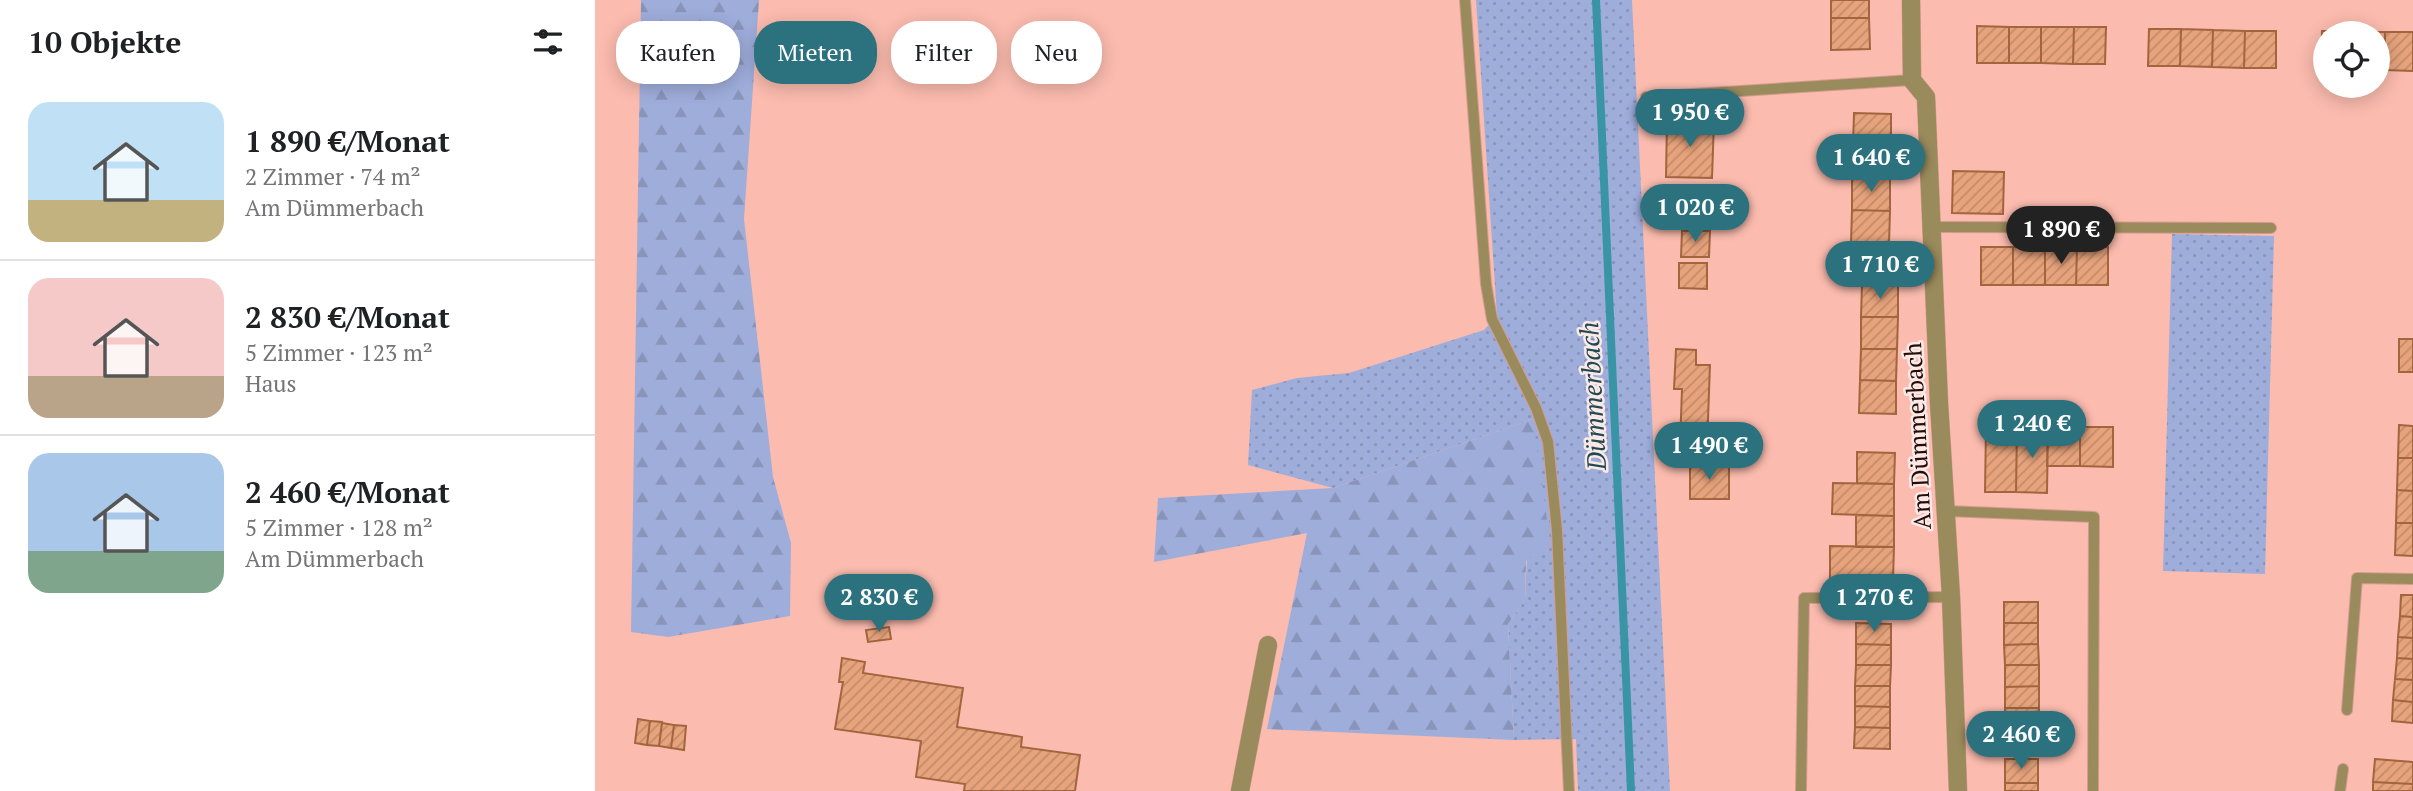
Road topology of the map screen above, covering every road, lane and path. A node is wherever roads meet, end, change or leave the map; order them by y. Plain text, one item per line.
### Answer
1 (1465, 0) edge
2 (1911, 0) edge
3 (1912, 80) junction
4 (1646, 97) dead end
5 (1932, 227) junction
6 (2271, 228) dead end
7 (1947, 512) junction
8 (2413, 579) edge
9 (1951, 597) junction
10 (1268, 645) dead end
11 (2347, 710) dead end
12 (2343, 769) dead end
13 (1240, 791) edge
14 (1569, 791) edge
15 (1801, 791) edge
16 (1958, 791) edge
17 (2093, 791) edge
18 (2340, 791) edge

1 - 14 lane
2 - 3 street, Am Dümmerbach
3 - 4 lane
3 - 5 street, Am Dümmerbach
5 - 6 lane
5 - 7 street, Am Dümmerbach
7 - 9 street, Am Dümmerbach
7 - 17 lane
8 - 11 lane
9 - 15 lane
9 - 16 street, Am Dümmerbach
10 - 13 street
12 - 18 lane

